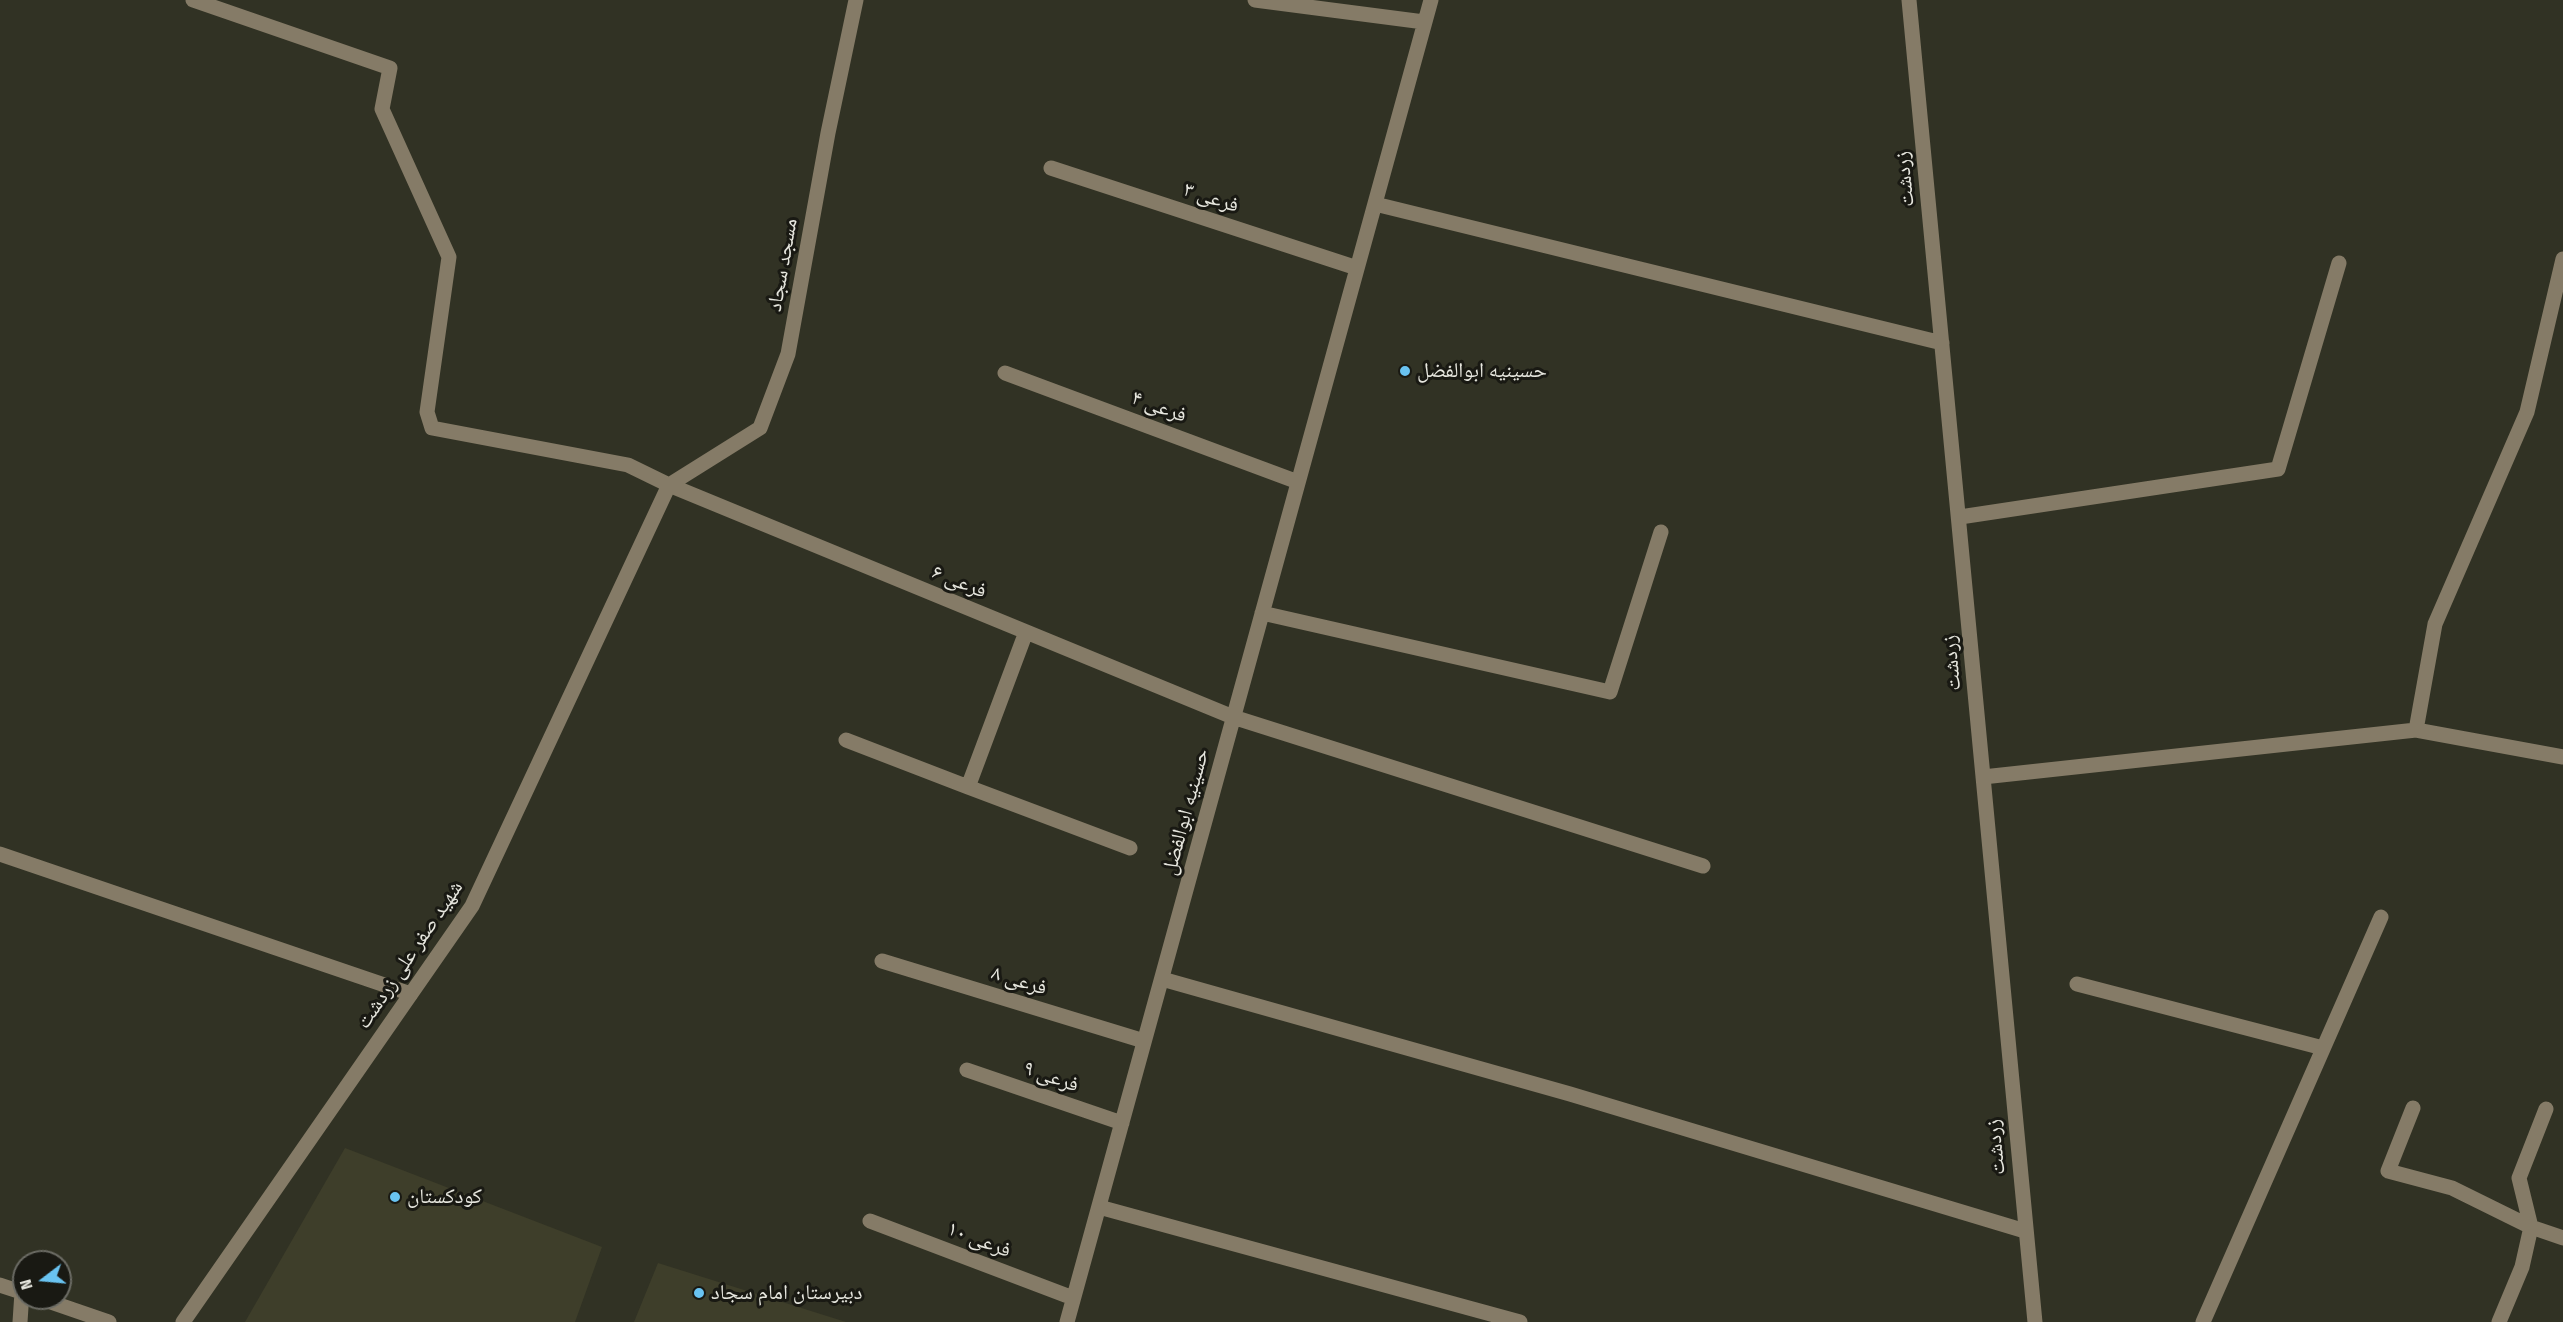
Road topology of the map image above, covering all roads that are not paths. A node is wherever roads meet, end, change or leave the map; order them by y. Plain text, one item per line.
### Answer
1 (856, 0) edge
2 (1255, 0) edge
3 (1431, 0) edge
4 (1909, 0) edge
5 (197, 1) edge
6 (1424, 22) junction
7 (1051, 168) dead end
8 (1375, 204) junction
9 (2563, 259) edge
10 (2339, 263) dead end
11 (1357, 268) junction
12 (1942, 343) junction
13 (1005, 373) dead end
14 (1298, 482) junction
15 (669, 485) junction
16 (1960, 517) junction
17 (1661, 532) dead end
18 (1262, 613) junction
19 (1026, 632) junction
20 (1233, 717) junction
21 (2416, 730) junction
22 (846, 740) dead end
23 (2563, 757) edge
24 (1983, 777) junction
25 (968, 787) junction
26 (1130, 848) dead end
27 (0, 854) edge
28 (1703, 866) dead end
29 (2381, 916) dead end
30 (882, 961) dead end
31 (1162, 979) junction
32 (2077, 984) dead end
33 (411, 994) junction
34 (1144, 1041) junction
35 (2323, 1048) junction
36 (967, 1070) dead end
37 (2413, 1108) dead end
38 (2546, 1109) dead end
39 (1122, 1123) junction
40 (1099, 1207) junction
41 (870, 1221) dead end
42 (2531, 1227) junction
43 (2025, 1231) junction
44 (2563, 1238) edge
45 (1074, 1298) junction
46 (72, 1309) edge
47 (109, 1322) edge
48 (183, 1322) edge
49 (1067, 1322) edge
50 (1520, 1322) edge
51 (2035, 1322) edge
52 (2203, 1322) edge
53 (2499, 1322) edge

1 - 15 street, مسجد سجاد
2 - 6 street
3 - 6 street, حسینیه ابوالفضل
4 - 12 street, زردشت
5 - 15 street, فرعی ۶
6 - 8 street, حسینیه ابوالفضل
7 - 11 street, فرعی ۳
8 - 11 street, حسینیه ابوالفضل
8 - 12 street
9 - 21 street
10 - 16 street
11 - 14 street, حسینیه ابوالفضل
12 - 16 street, زردشت
13 - 14 street, فرعی ۴
14 - 18 street, حسینیه ابوالفضل
15 - 19 street, فرعی ۶
15 - 33 street, شهید صفر علی زردشت
16 - 24 street, زردشت
17 - 18 street
18 - 20 street, حسینیه ابوالفضل
19 - 20 street, فرعی ۶
19 - 25 street
20 - 28 street, فرعی ۶
20 - 31 street, حسینیه ابوالفضل
21 - 23 street
21 - 24 street
22 - 25 street
24 - 43 street, زردشت
25 - 26 street
27 - 33 street
29 - 35 street
30 - 34 street, فرعی ۸
31 - 34 street, حسینیه ابوالفضل
31 - 43 street
32 - 35 street
33 - 48 street, شهید صفر علی زردشت
34 - 39 street, حسینیه ابوالفضل
35 - 52 street
36 - 39 street, فرعی ۹
37 - 42 street
38 - 42 street
39 - 40 street, حسینیه ابوالفضل
40 - 45 street, حسینیه ابوالفضل
40 - 50 street
41 - 45 street, فرعی ۱۰
42 - 44 street
42 - 53 street
43 - 51 street, زردشت
45 - 49 street, حسینیه ابوالفضل
46 - 47 street

